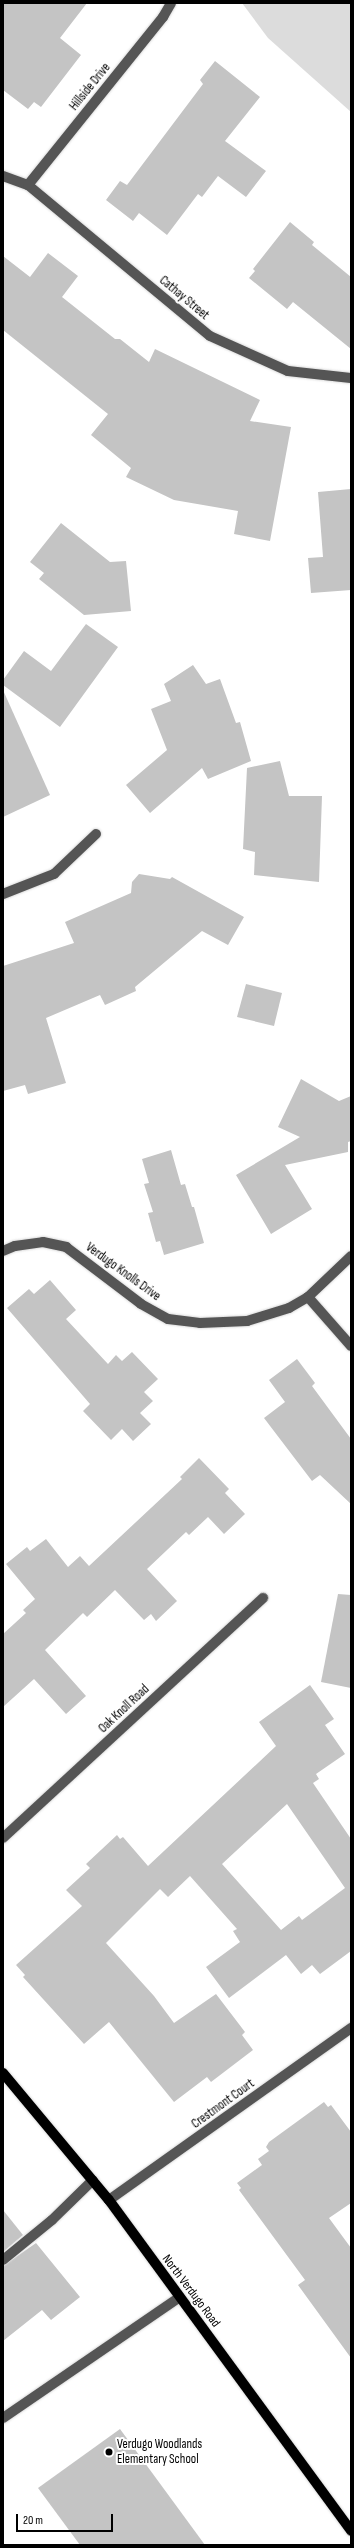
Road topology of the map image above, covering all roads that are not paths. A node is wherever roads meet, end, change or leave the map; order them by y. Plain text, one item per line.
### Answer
1 (171, 3) edge
2 (3, 176) edge
3 (28, 185) junction
4 (351, 378) edge
5 (96, 834) dead end
6 (3, 894) edge
7 (3, 1251) edge
8 (351, 1256) edge
9 (308, 1297) junction
10 (351, 1346) edge
11 (264, 1598) dead end
12 (3, 1838) edge
13 (351, 2028) edge
14 (3, 2073) edge
15 (92, 2180) junction
16 (109, 2200) junction
17 (3, 2260) edge
18 (180, 2297) junction
19 (3, 2418) edge
20 (351, 2531) edge

1 - 3 street, Hillside Drive
2 - 3 street, Cathay Street
3 - 4 street, Cathay Street
5 - 6 street
7 - 9 street, Verdugo Knolls Drive
8 - 9 street, Verdugo Knolls Drive
9 - 10 street
11 - 12 street, Oak Knoll Road
13 - 16 street, Crestmont Court
14 - 15 main road, North Verdugo Road
15 - 16 main road, North Verdugo Road
15 - 17 street
16 - 18 main road, North Verdugo Road
18 - 19 street
18 - 20 main road, North Verdugo Road

